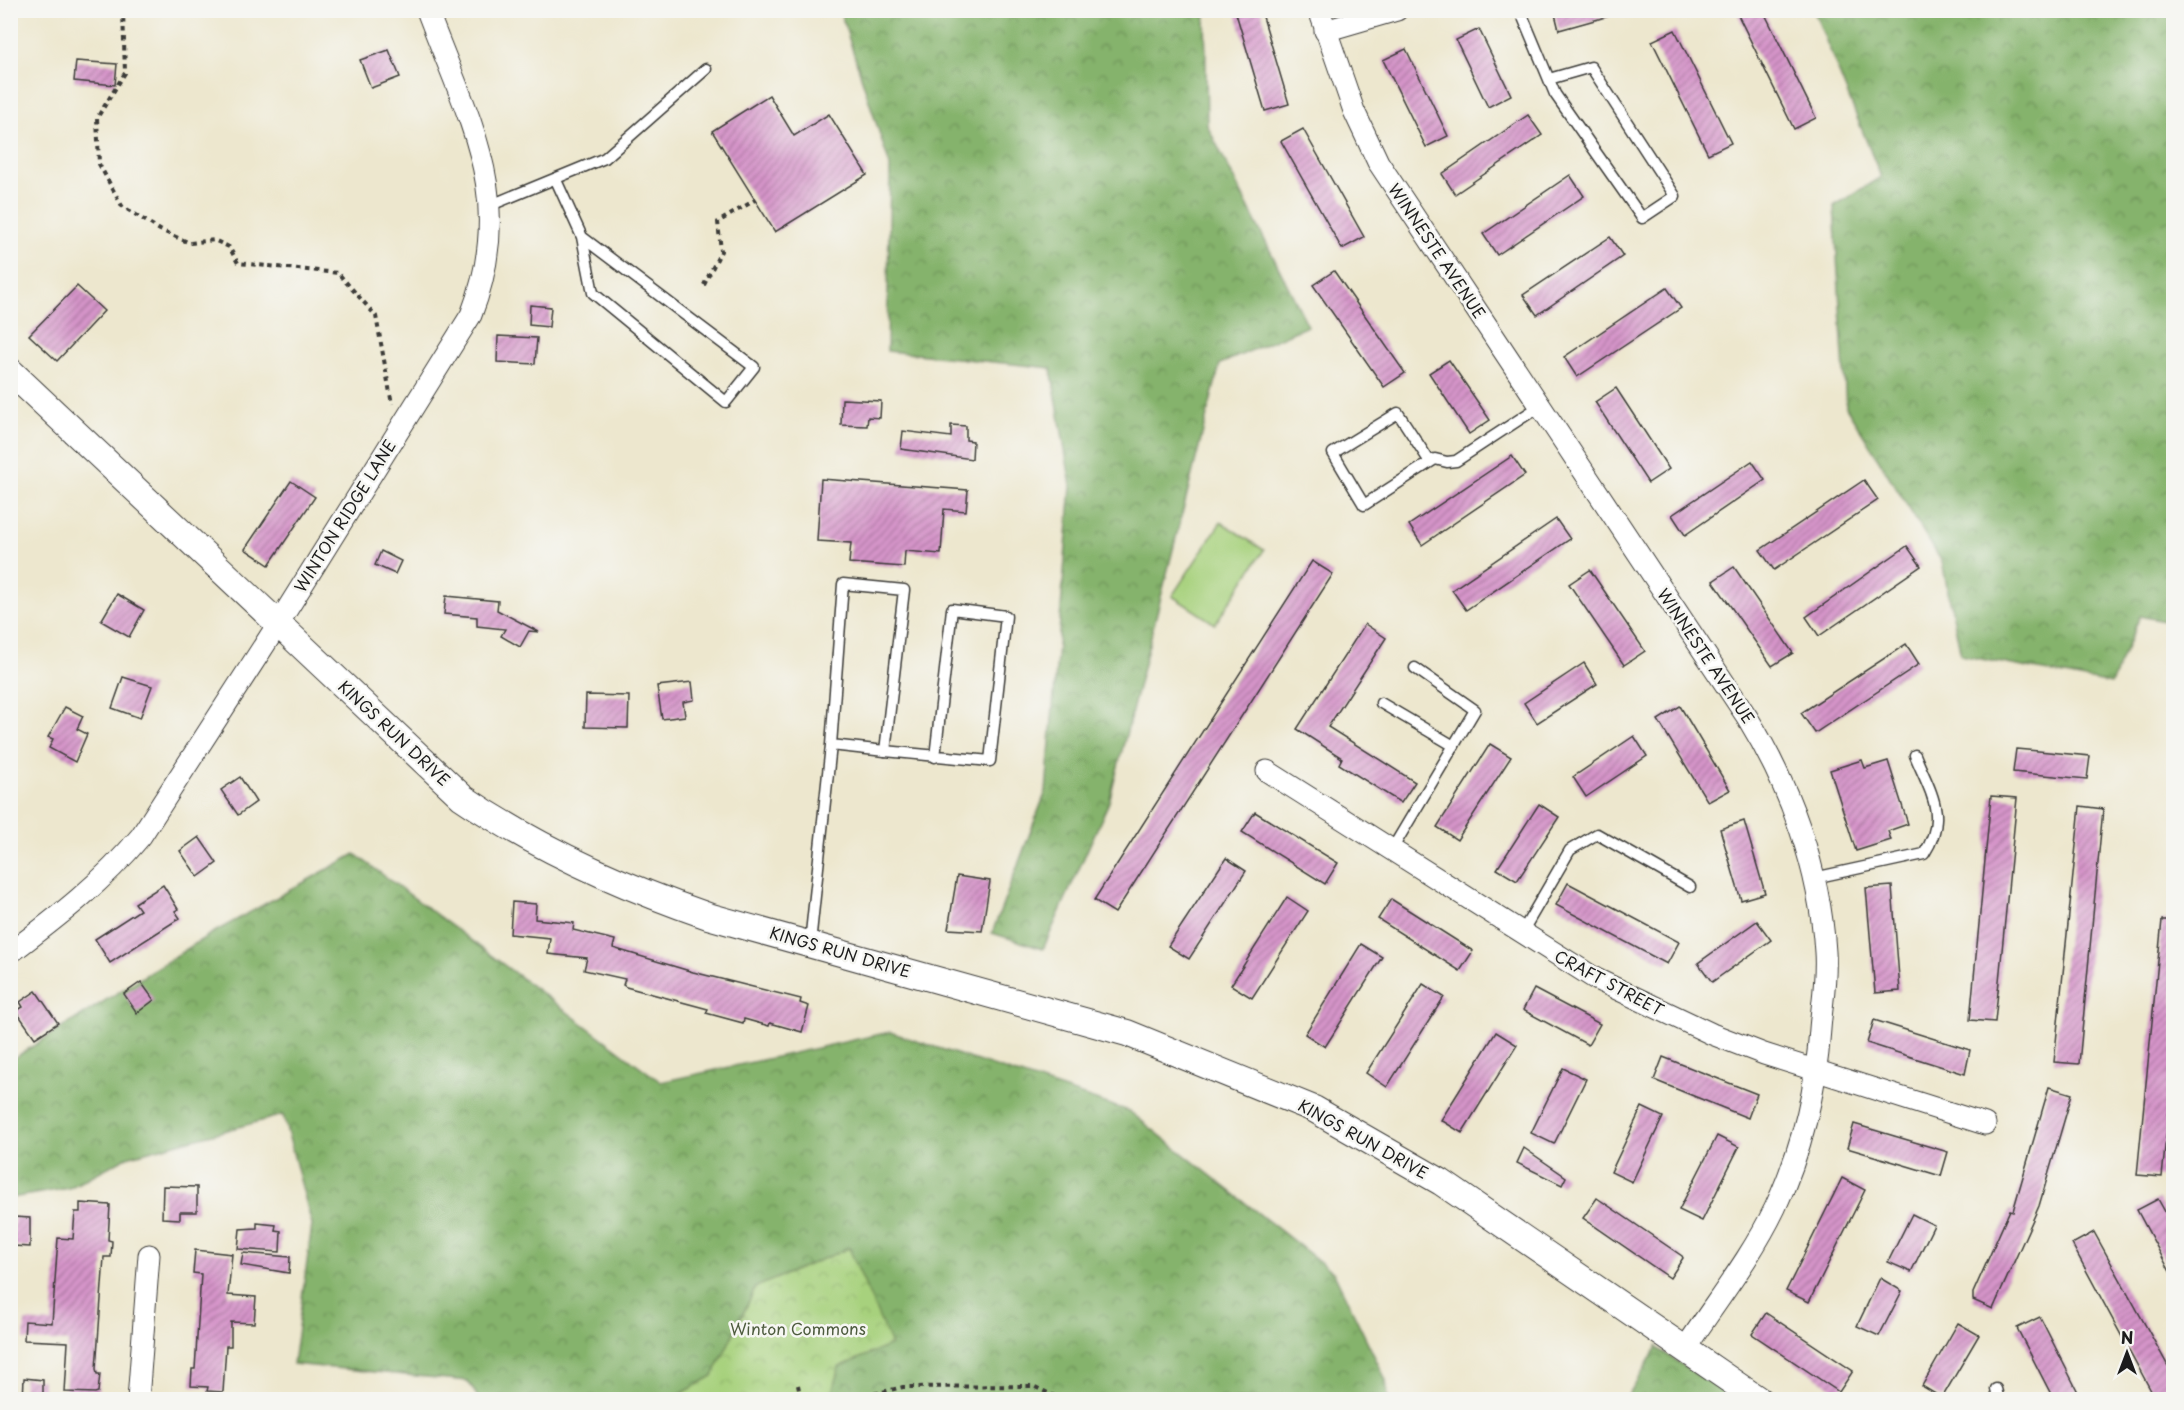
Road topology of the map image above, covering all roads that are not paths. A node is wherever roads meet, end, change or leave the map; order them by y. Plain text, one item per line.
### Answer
1 (427, 10) edge
2 (1318, 10) edge
3 (1397, 10) edge
4 (1520, 10) edge
5 (1325, 31) junction
6 (706, 69) dead end
7 (1549, 79) junction
8 (556, 180) junction
9 (491, 205) junction
10 (582, 237) junction
11 (10, 371) edge
12 (1540, 406) junction
13 (1430, 462) junction
14 (278, 624) junction
15 (1414, 668) dead end
16 (1381, 703) dead end
17 (831, 745) junction
18 (1454, 746) junction
19 (885, 751) junction
20 (1915, 755) dead end
21 (935, 757) junction
22 (1267, 771) dead end
23 (1391, 851) junction
24 (1814, 878) junction
25 (1689, 887) dead end
26 (1521, 934) junction
27 (810, 943) junction
28 (10, 953) edge
29 (1818, 1071) junction
30 (1985, 1124) dead end
31 (148, 1255) dead end
32 (1685, 1349) junction
33 (138, 1400) edge
34 (1759, 1400) edge

1 - 9 street, WINTON RIDGE LANE
2 - 5 street, WINNESTE AVENUE
3 - 5 street
4 - 7 lane
5 - 12 street, WINNESTE AVENUE
6 - 8 lane
7 - 7 lane
8 - 9 lane
8 - 10 lane
9 - 14 street, WINTON RIDGE LANE
10 - 10 lane
11 - 14 street, KINGS RUN DRIVE
12 - 13 lane
12 - 24 street, WINNESTE AVENUE
13 - 13 lane
14 - 27 street, KINGS RUN DRIVE
14 - 28 street, WINTON RIDGE LANE
15 - 18 lane
16 - 18 lane
17 - 19 lane
17 - 19 lane
17 - 27 lane
18 - 23 lane
19 - 21 lane
20 - 24 lane
21 - 21 lane
22 - 23 street, CRAFT STREET
23 - 26 street, CRAFT STREET
24 - 29 street, WINNESTE AVENUE
25 - 26 lane
26 - 29 street, CRAFT STREET
27 - 32 street, KINGS RUN DRIVE
29 - 30 street, CRAFT STREET
29 - 32 street, WINNESTE AVENUE
31 - 33 street
32 - 34 street, KINGS RUN DRIVE

